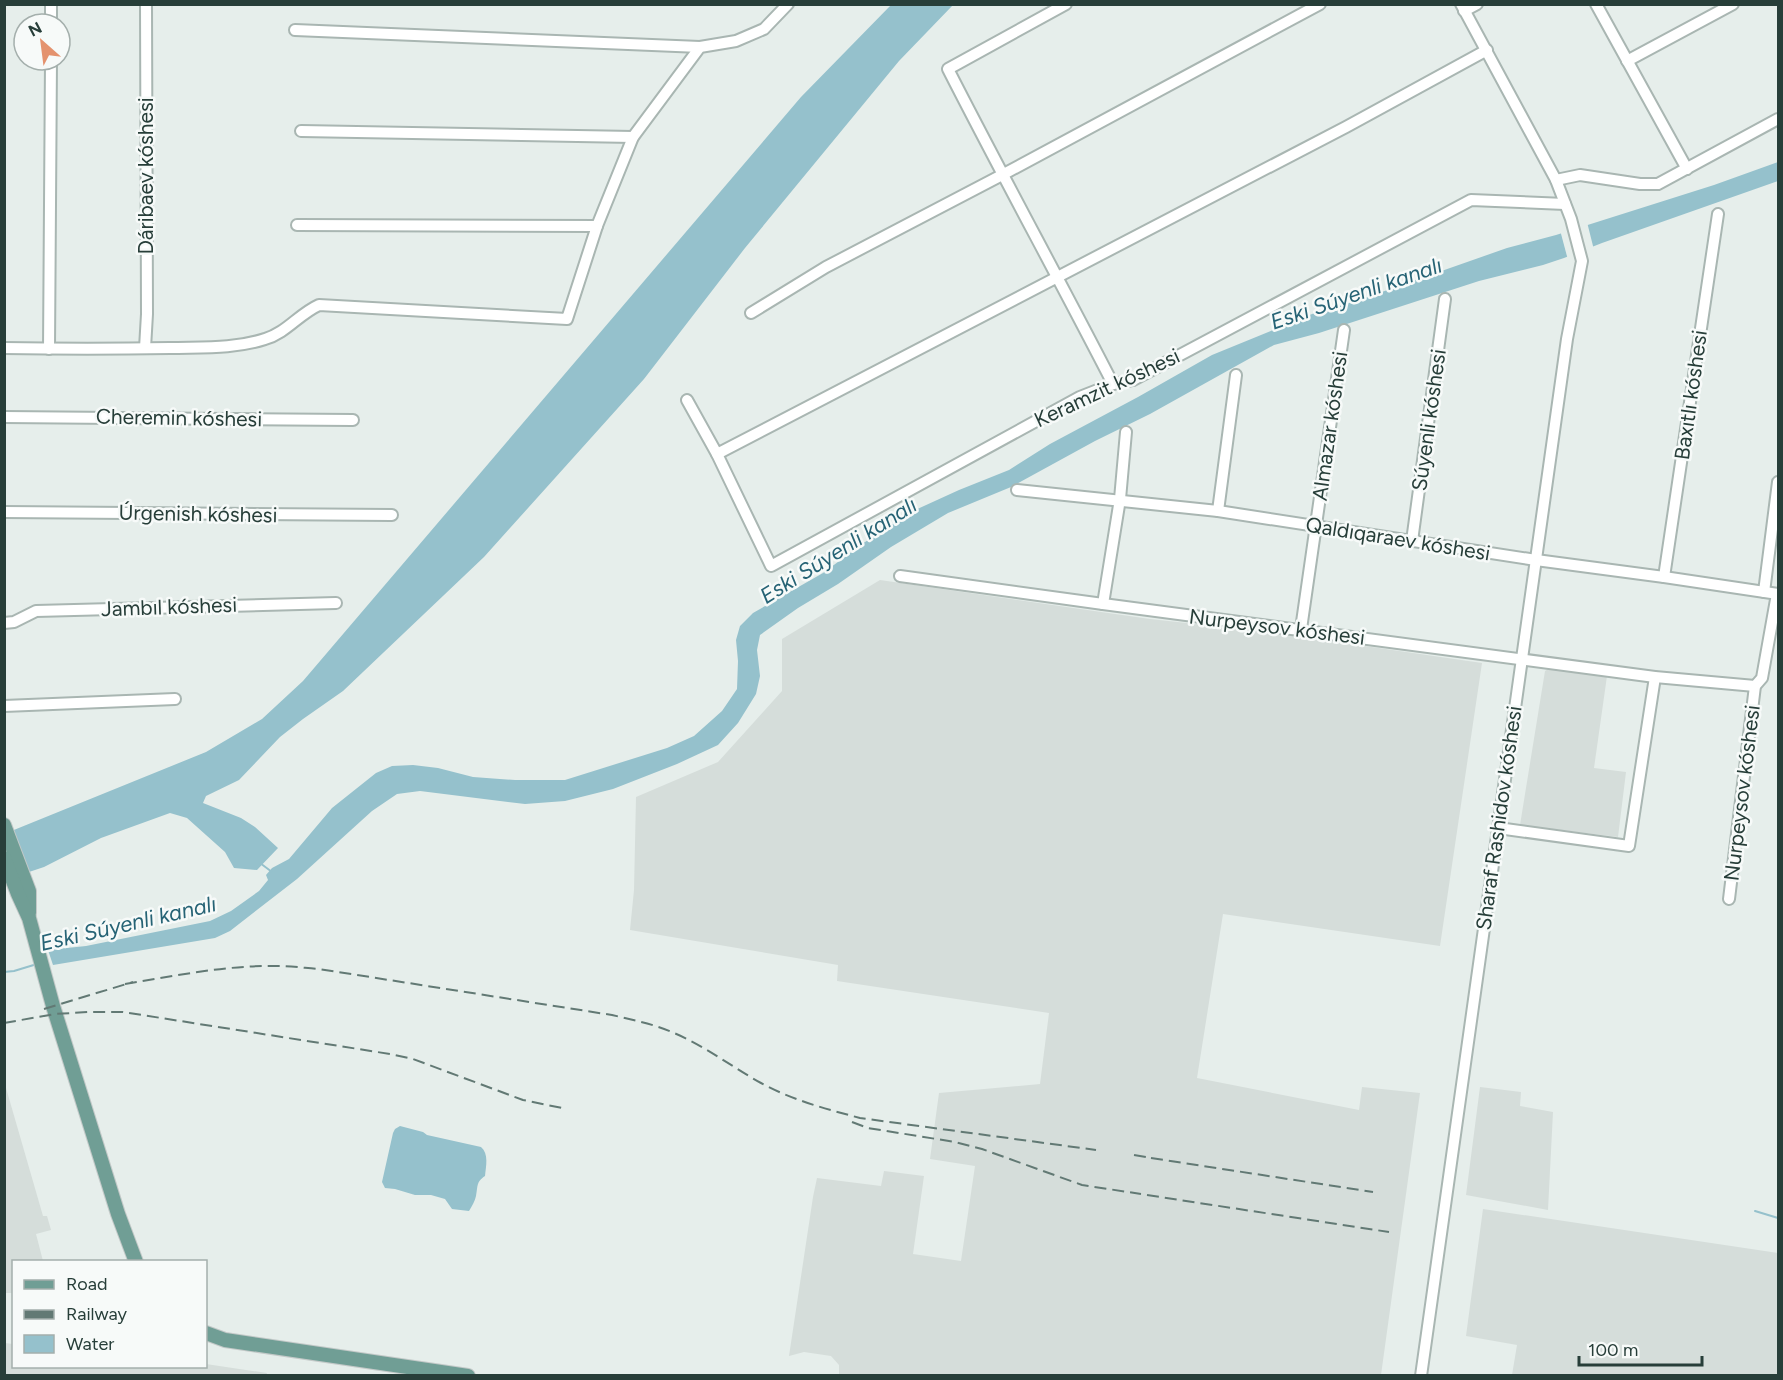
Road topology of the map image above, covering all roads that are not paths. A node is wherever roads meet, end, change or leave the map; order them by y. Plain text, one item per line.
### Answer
1 (146, 4) edge
2 (788, 4) edge
3 (1066, 4) edge
4 (1320, 4) edge
5 (1477, 4) edge
6 (1596, 4) edge
7 (1733, 4) edge
8 (1462, 8) edge
9 (295, 30) dead end
10 (700, 47) junction
11 (1486, 50) junction
12 (1627, 61) junction
13 (51, 72) edge
14 (1779, 119) edge
15 (301, 131) dead end
16 (633, 137) junction
17 (1687, 169) junction
18 (1002, 175) junction
19 (1556, 180) junction
20 (1565, 204) junction
21 (1718, 214) dead end
22 (297, 225) dead end
23 (597, 226) junction
24 (1058, 278) junction
25 (1445, 299) dead end
26 (751, 313) dead end
27 (1344, 330) dead end
28 (4, 348) edge
29 (146, 348) junction
30 (49, 349) junction
31 (1236, 375) dead end
32 (1113, 384) junction
33 (687, 400) dead end
34 (4, 417) edge
35 (353, 420) dead end
36 (1126, 432) dead end
37 (717, 454) junction
38 (1779, 482) edge
39 (1017, 490) dead end
40 (1120, 499) junction
41 (1218, 510) junction
42 (4, 512) edge
43 (392, 516) dead end
44 (1317, 526) junction
45 (1412, 542) junction
46 (1536, 560) junction
47 (900, 576) dead end
48 (1664, 577) junction
49 (1764, 592) junction
50 (1778, 594) edge
51 (336, 603) dead end
52 (1103, 604) junction
53 (4, 623) edge
54 (1301, 629) junction
55 (1521, 659) junction
56 (1655, 677) junction
57 (1755, 686) junction
58 (175, 699) dead end
59 (4, 705) edge
60 (4, 825) edge
61 (1498, 828) junction
62 (4, 858) edge
63 (1729, 899) dead end
64 (29, 918) junction
65 (135, 1260) edge
66 (207, 1333) edge
67 (468, 1376) edge
68 (1421, 1376) edge

1 - 29 street, Dáribaev kóshesi
2 - 10 street
3 - 18 street
4 - 18 street
5 - 8 street
6 - 12 street
7 - 12 street
8 - 11 street
9 - 10 street
10 - 16 street
11 - 19 street
11 - 24 street
12 - 17 street
13 - 30 street
14 - 17 street
15 - 16 street
16 - 23 street
17 - 19 street
18 - 24 street
18 - 26 street
19 - 20 street
20 - 32 street, Keramzit kóshesi
20 - 46 street, Sharaf Rashidov kóshesi
21 - 48 street, Baxıtlı kóshesi
22 - 23 street
23 - 29 street
24 - 32 street
24 - 37 street
25 - 45 street, Súyenli kóshesi
27 - 44 street, Almazar kóshesi
28 - 30 street
29 - 30 street
31 - 41 street
32 - 37 street, Keramzit kóshesi
33 - 37 street, Keramzit kóshesi
34 - 35 street, Cheremin kóshesi
36 - 40 street
38 - 49 street
39 - 40 street, Qaldıqaraev kóshesi
40 - 41 street, Qaldıqaraev kóshesi
40 - 52 street
41 - 44 street, Qaldıqaraev kóshesi
42 - 43 street, Úrgenish kóshesi
44 - 45 street, Qaldıqaraev kóshesi
44 - 54 street, Almazar kóshesi
45 - 46 street, Qaldıqaraev kóshesi
46 - 48 street, Qaldıqaraev kóshesi
46 - 55 street, Sharaf Rashidov kóshesi
47 - 52 street, Nurpeysov kóshesi
48 - 49 street, Qaldıqaraev kóshesi
49 - 50 street, Qaldıqaraev kóshesi
50 - 57 street, Nurpeysov kóshesi
51 - 53 street, Jambıl kóshesi
52 - 54 street, Nurpeysov kóshesi
54 - 55 street, Nurpeysov kóshesi
55 - 56 street, Nurpeysov kóshesi
55 - 61 street, Sharaf Rashidov kóshesi
56 - 57 street, Nurpeysov kóshesi
56 - 61 street
57 - 63 street, Nurpeysov kóshesi
58 - 59 street
60 - 64 main road
61 - 68 street, Sharaf Rashidov kóshesi
62 - 64 main road
64 - 65 main road
66 - 67 main road

